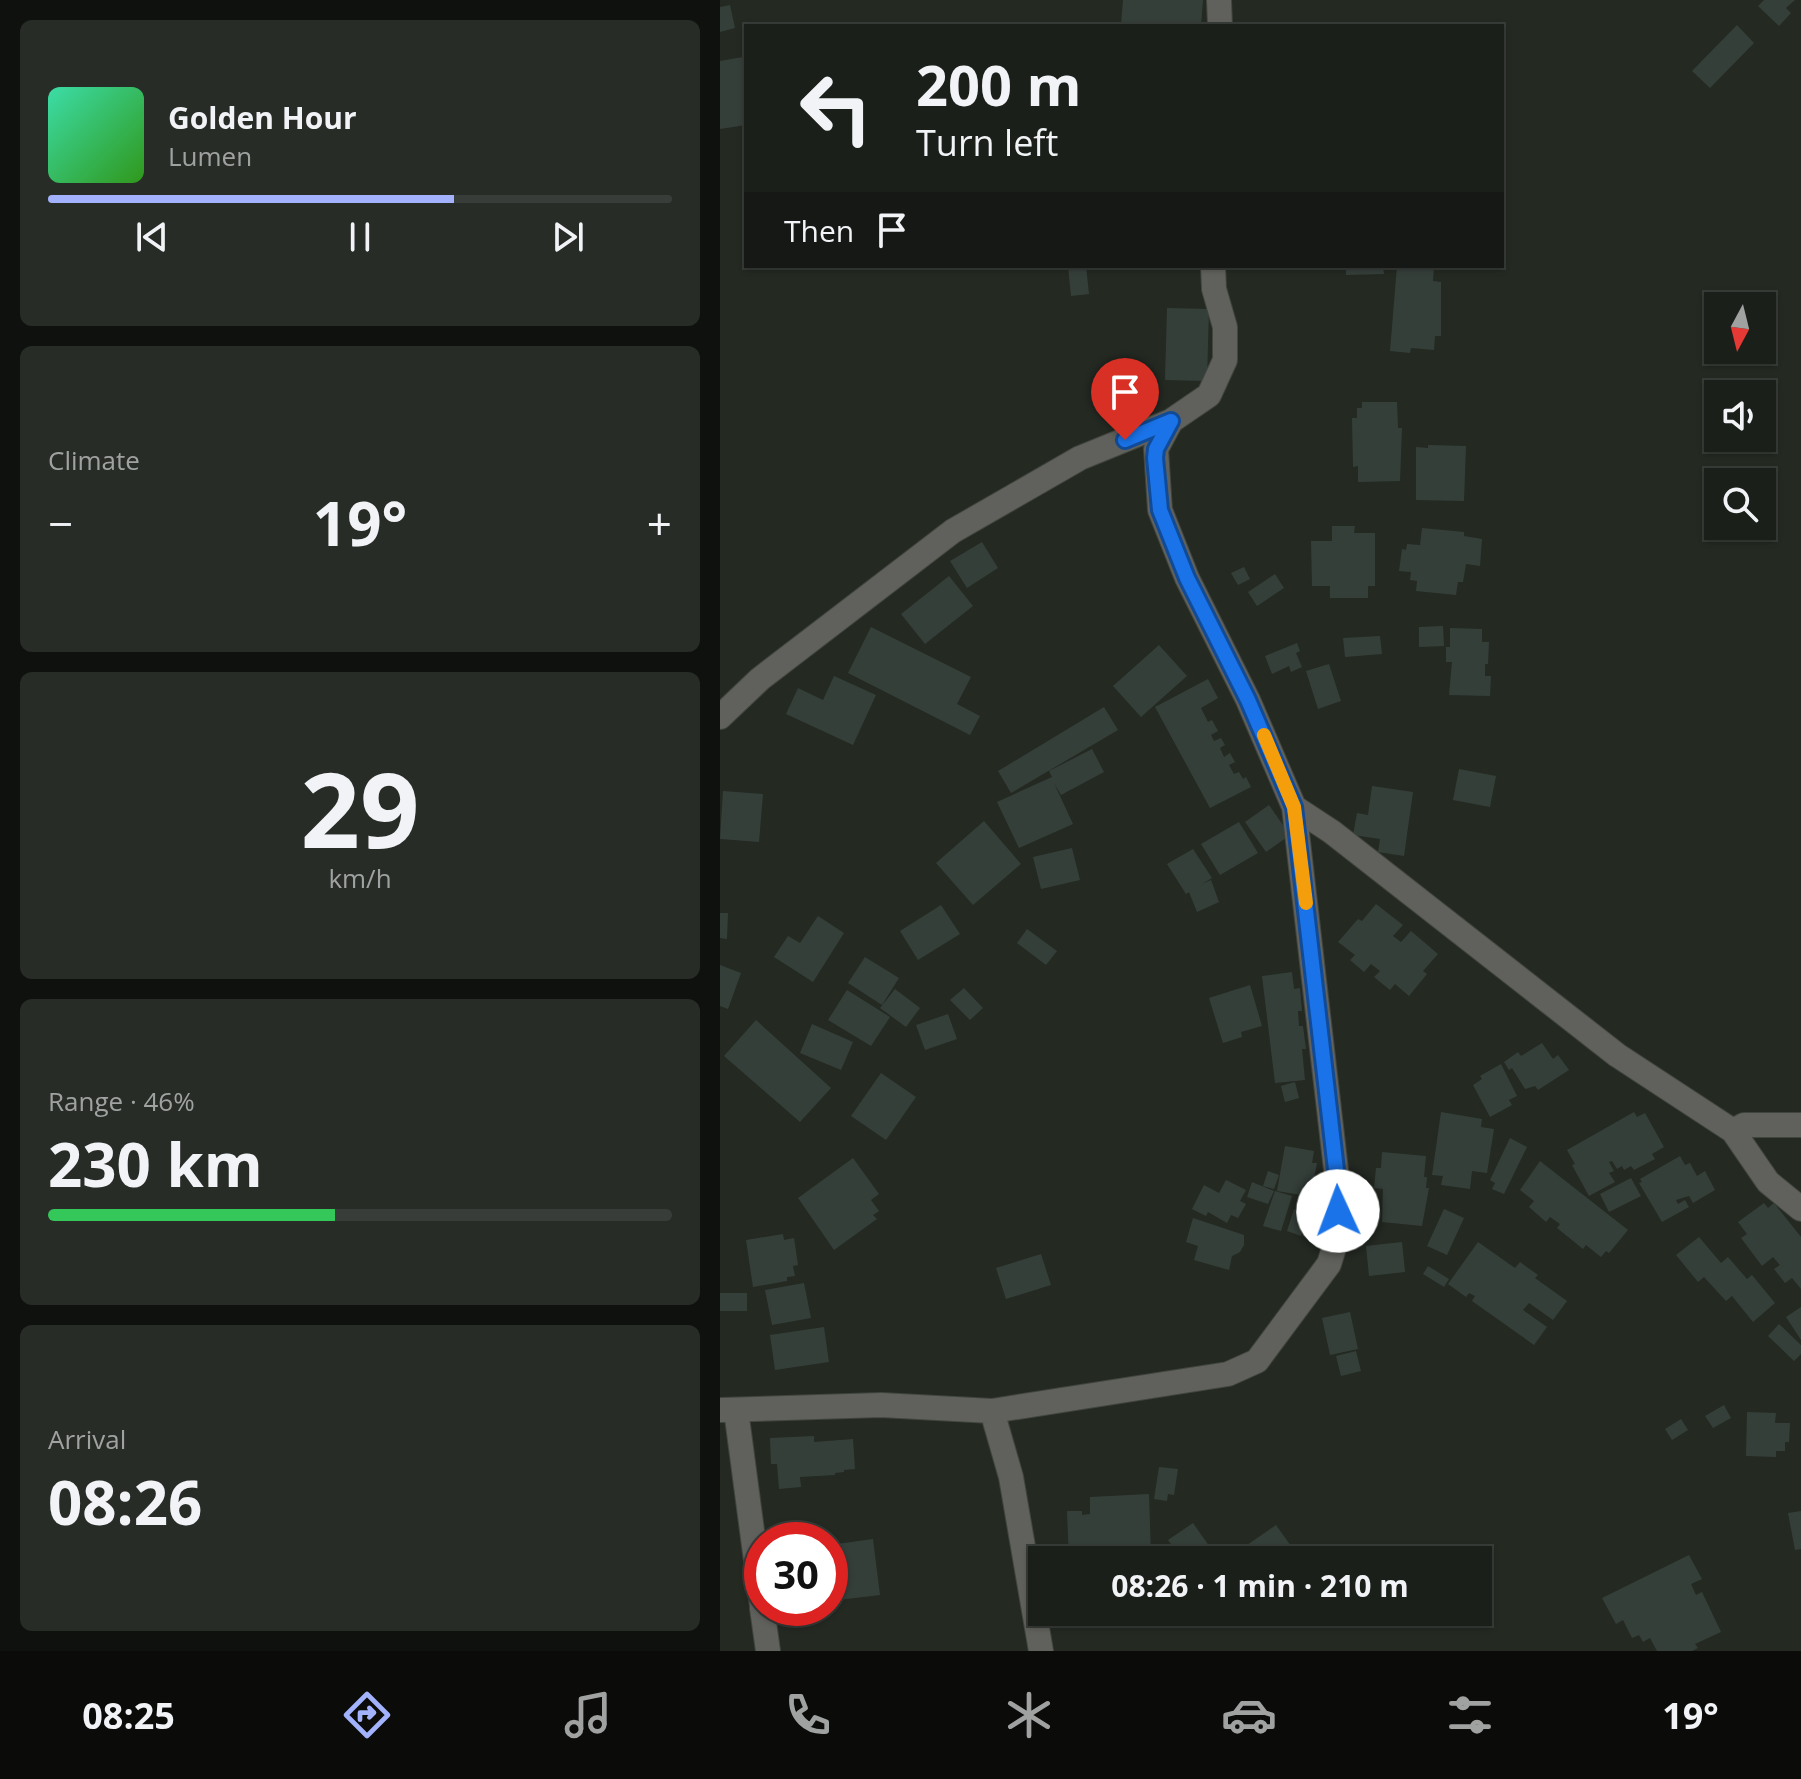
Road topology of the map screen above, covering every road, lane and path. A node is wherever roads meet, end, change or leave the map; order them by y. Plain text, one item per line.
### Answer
1 (1219, 0) edge
2 (1220, 24) edge
3 (1213, 268) edge
4 (1171, 421) junction
5 (720, 717) edge
6 (1294, 807) junction
7 (1801, 1125) edge
8 (1733, 1131) junction
9 (1801, 1209) edge
10 (728, 1410) edge
11 (992, 1411) junction
12 (747, 1522) edge
13 (765, 1626) edge
14 (768, 1651) edge
15 (1041, 1651) edge

1 - 2 street
3 - 4 street
4 - 5 street
4 - 6 street
6 - 8 street
6 - 11 street
7 - 8 street
8 - 9 street
10 - 11 street
10 - 12 street
11 - 15 street
13 - 14 street

